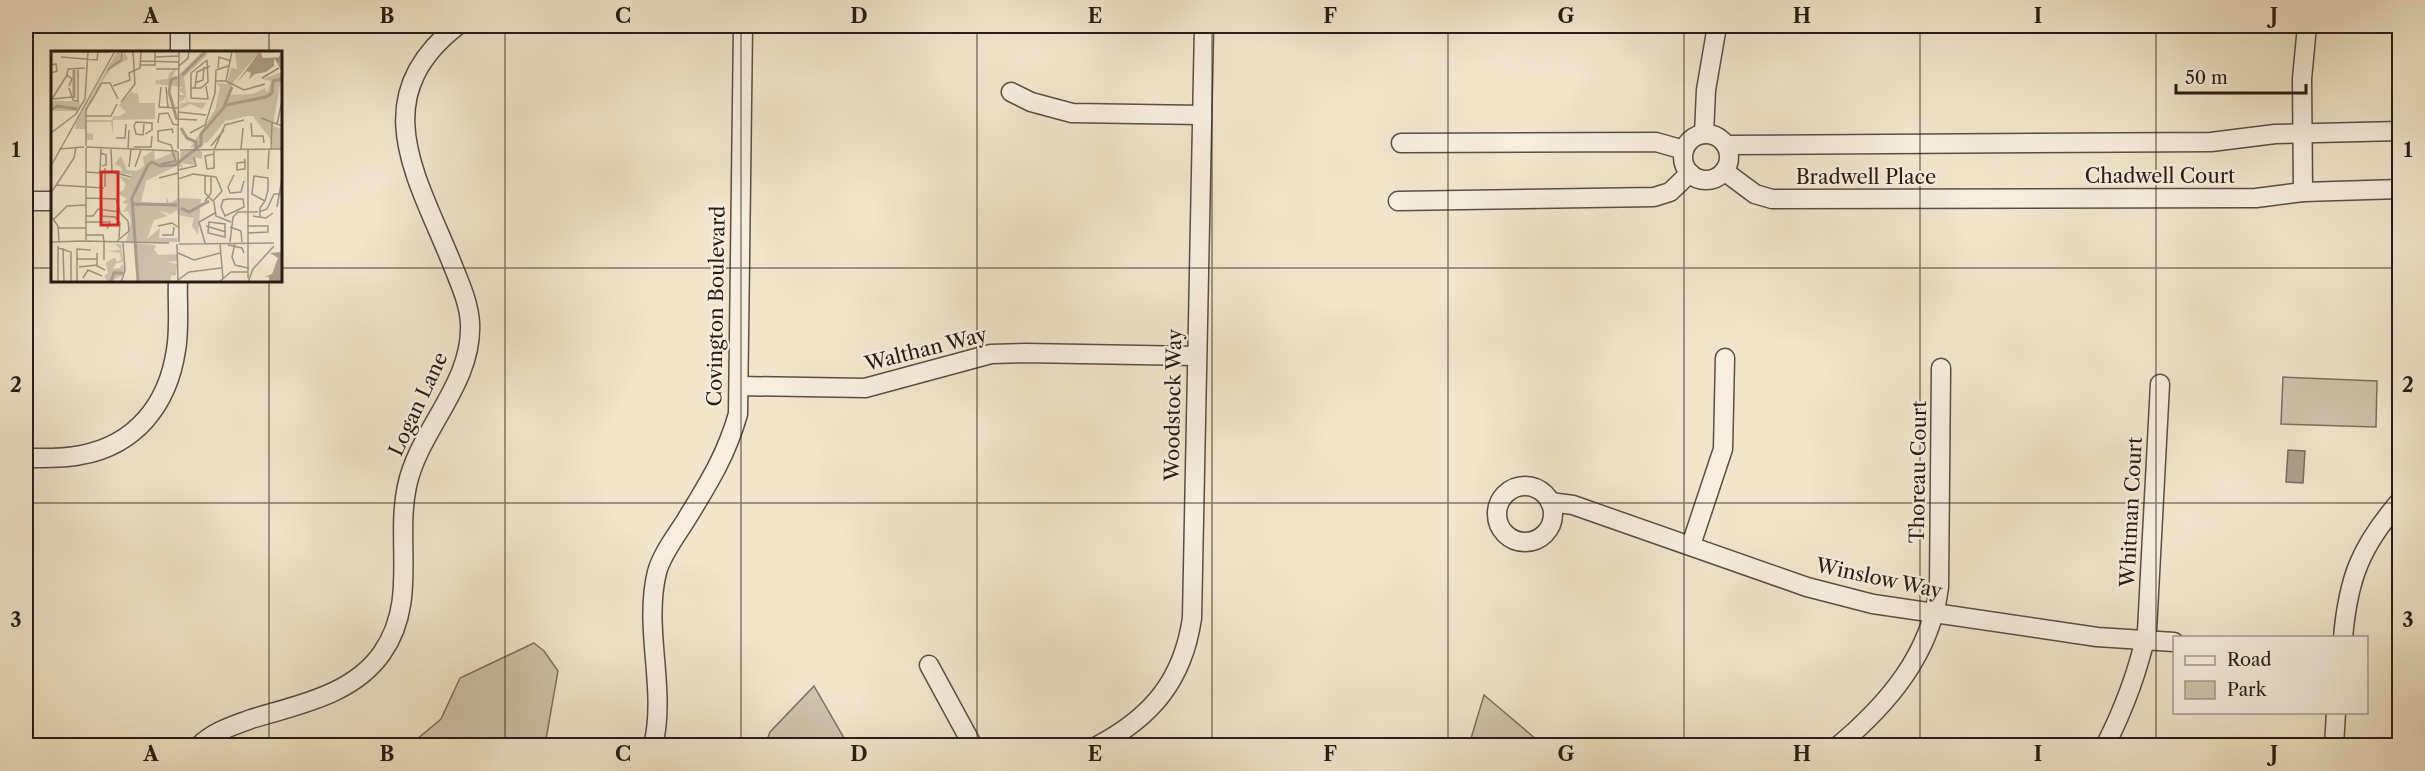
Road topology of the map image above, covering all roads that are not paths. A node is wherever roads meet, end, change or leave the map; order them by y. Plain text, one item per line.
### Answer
1 (180, 26) edge
2 (457, 26) edge
3 (743, 26) edge
4 (1204, 26) edge
5 (1718, 26) edge
6 (2307, 26) edge
7 (180, 51) edge
8 (1011, 92) dead end
9 (1201, 115) junction
10 (2400, 131) edge
11 (2302, 133) junction
12 (1704, 134) junction
13 (1401, 143) dead end
14 (2017, 143) joint
15 (1726, 145) junction
16 (1684, 150) junction
17 (1724, 171) junction
18 (1690, 173) junction
19 (2400, 189) edge
20 (2303, 192) junction
21 (2018, 199) joint
22 (26, 201) edge
23 (51, 201) edge
24 (1398, 201) dead end
25 (178, 282) edge
26 (1196, 356) junction
27 (1725, 358) dead end
28 (1941, 368) dead end
29 (2160, 384) dead end
30 (739, 386) junction
31 (26, 458) edge
32 (2400, 501) edge
33 (1550, 502) dead end
34 (1691, 545) junction
35 (1935, 613) junction
36 (2343, 636) edge
37 (2145, 641) junction
38 (2173, 642) edge
39 (928, 665) dead end
40 (2336, 714) edge
41 (1102, 744) edge
42 (200, 746) edge
43 (653, 746) edge
44 (973, 746) edge
45 (1838, 746) edge
46 (2105, 746) edge
47 (2334, 746) edge

1 - 7 street
2 - 42 street, Logan Lane
3 - 30 street, Covington Boulevard
4 - 9 street, Woodstock Way
5 - 12 street
6 - 11 street
8 - 9 street
9 - 26 street, Woodstock Way
10 - 11 street, Chadwell Court
11 - 14 street, Chadwell Court
11 - 20 street
12 - 15 street
12 - 16 street
13 - 16 street
14 - 15 street, Bradwell Place
15 - 17 street
16 - 18 street
17 - 18 street
17 - 21 street, Bradwell Place
18 - 24 street
19 - 20 street, Chadwell Court
20 - 21 street, Chadwell Court
22 - 23 street
25 - 31 street
26 - 30 street, Walthan Way
26 - 41 street, Woodstock Way
27 - 34 street
28 - 35 street, Thoreau Court
29 - 37 street, Whitman Court
30 - 43 street, Covington Boulevard
32 - 36 street
33 - 34 street, Winslow Way
34 - 35 street, Winslow Way
35 - 37 street, Winslow Way
35 - 45 street, Thoreau Court
37 - 38 street, Winslow Way
37 - 46 street, Whitman Court
39 - 44 street
40 - 47 street

